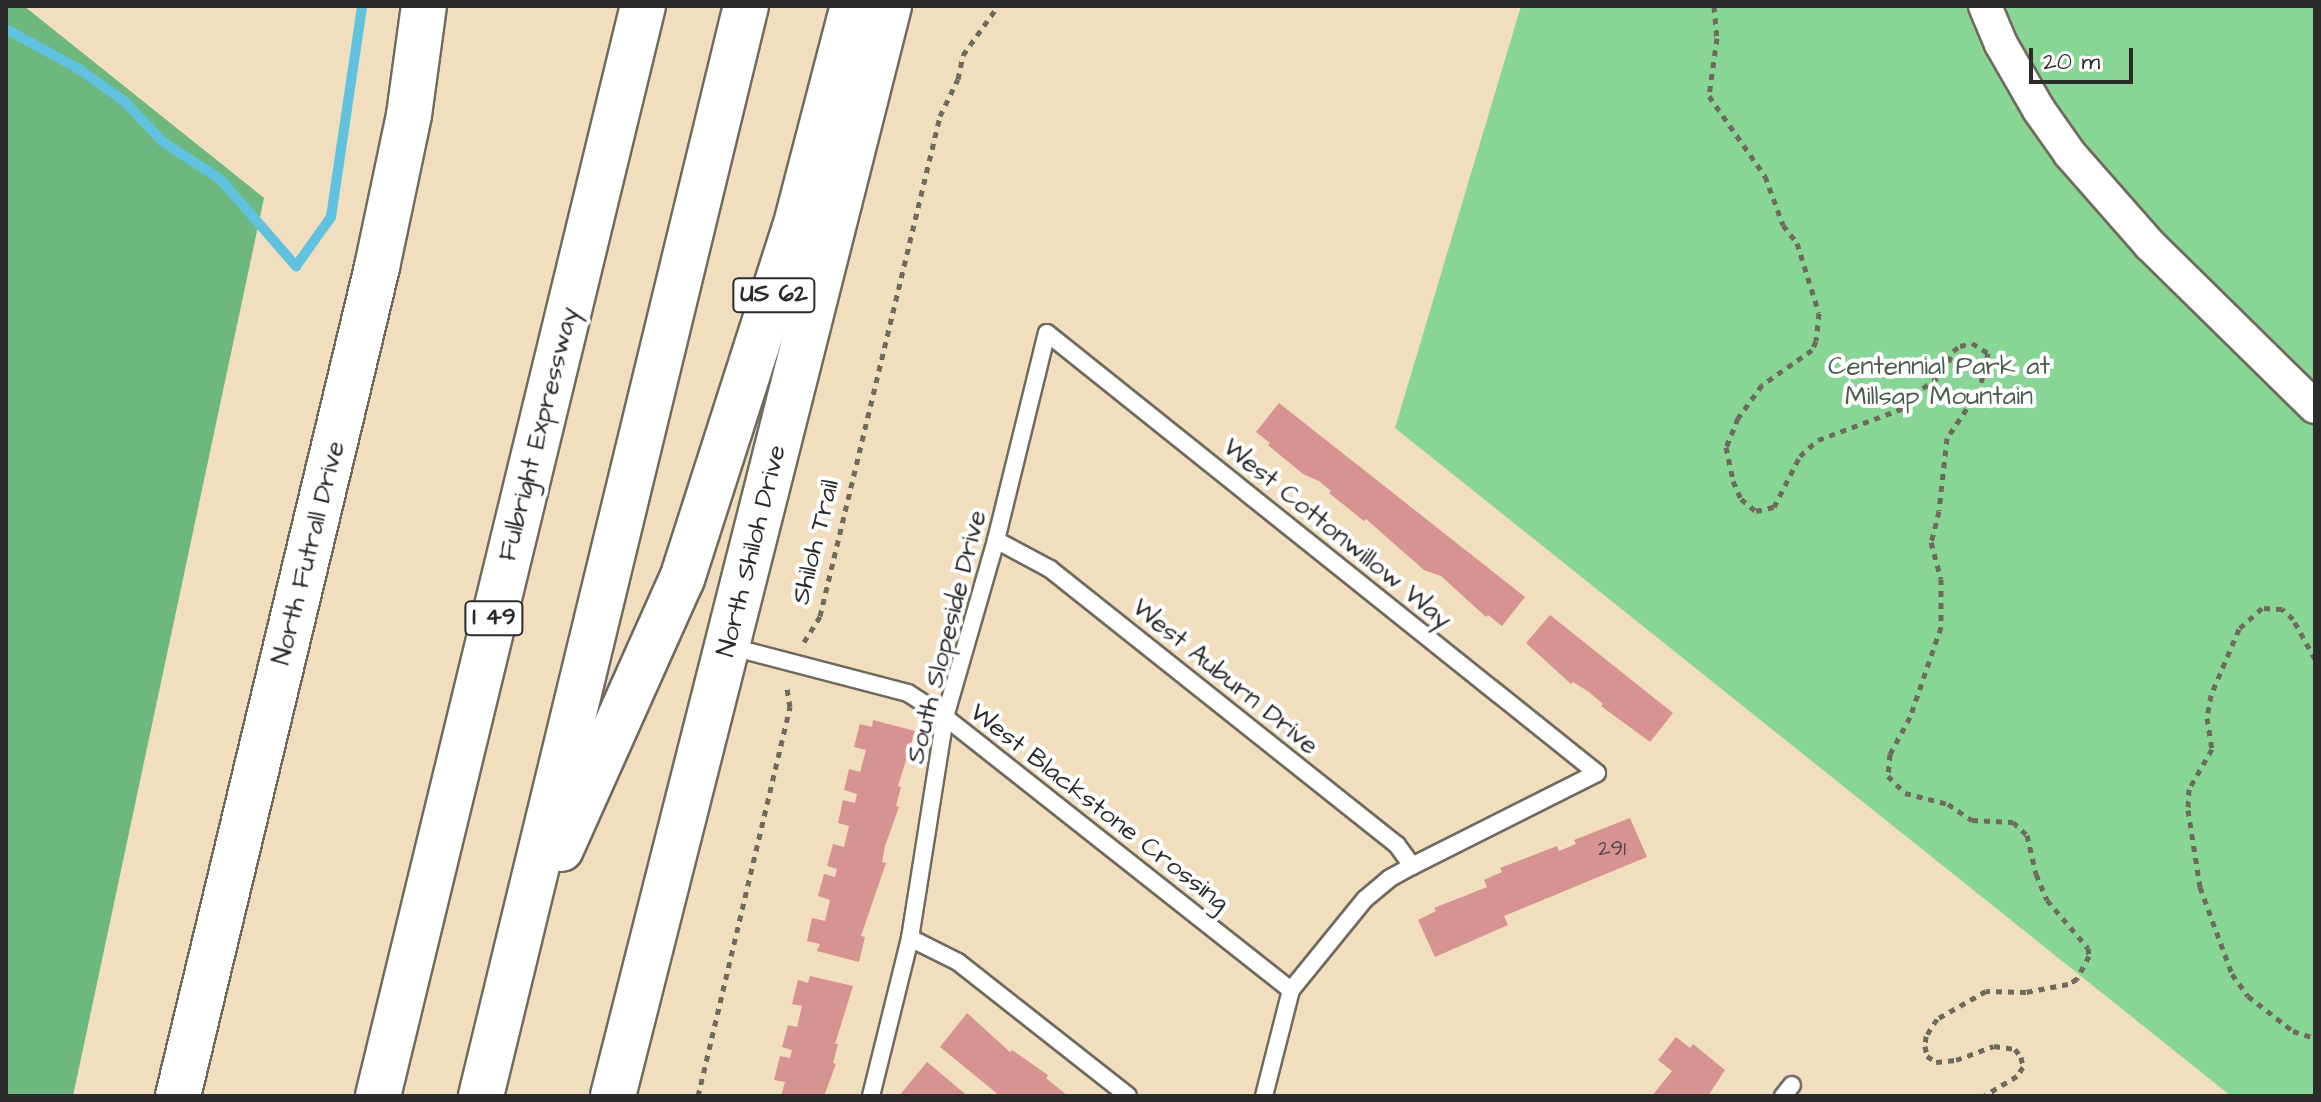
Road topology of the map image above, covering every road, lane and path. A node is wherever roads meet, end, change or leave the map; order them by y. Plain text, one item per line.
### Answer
1 (424, 6) edge
2 (614, 6) edge
3 (643, 6) edge
4 (746, 6) edge
5 (853, 6) edge
6 (889, 6) edge
7 (998, 6) edge
8 (1714, 6) edge
9 (1985, 6) edge
10 (610, 141) junction
11 (1047, 333) joint
12 (2315, 407) edge
13 (996, 540) junction
14 (728, 646) junction
15 (2315, 659) edge
16 (798, 666) junction
17 (945, 717) junction
18 (1412, 866) junction
19 (910, 938) junction
20 (518, 944) junction
21 (1291, 990) junction
22 (2315, 1038) edge
23 (178, 1096) edge
24 (378, 1096) edge
25 (481, 1096) edge
26 (613, 1096) edge
27 (698, 1096) edge
28 (871, 1096) edge
29 (1128, 1096) edge
30 (1264, 1096) edge
31 (1984, 1096) edge

1 - 23 main road, North Futrall Drive
2 - 10 main road
3 - 10 main road, Fulbright Expressway / I 49
4 - 20 main road
5 - 20 main road, US 62
6 - 14 main road, North Shiloh Drive
7 - 16 path, Shiloh Trail
8 - 31 path
9 - 12 street
10 - 24 main road, Fulbright Expressway / I 49
11 - 13 lane, South Slopeside Drive
11 - 18 lane, West Cottonwillow Way
13 - 17 lane, South Slopeside Drive
13 - 18 lane, West Auburn Drive
14 - 16 lane, West Blackstone Crossing
14 - 26 main road, North Shiloh Drive
15 - 22 path
16 - 17 lane, West Blackstone Crossing
16 - 27 path, Shiloh Trail
17 - 19 lane, South Slopeside Drive
17 - 21 lane, West Blackstone Crossing
18 - 21 lane
19 - 28 lane, South Slopeside Drive
19 - 29 lane
20 - 25 main road
21 - 30 lane

